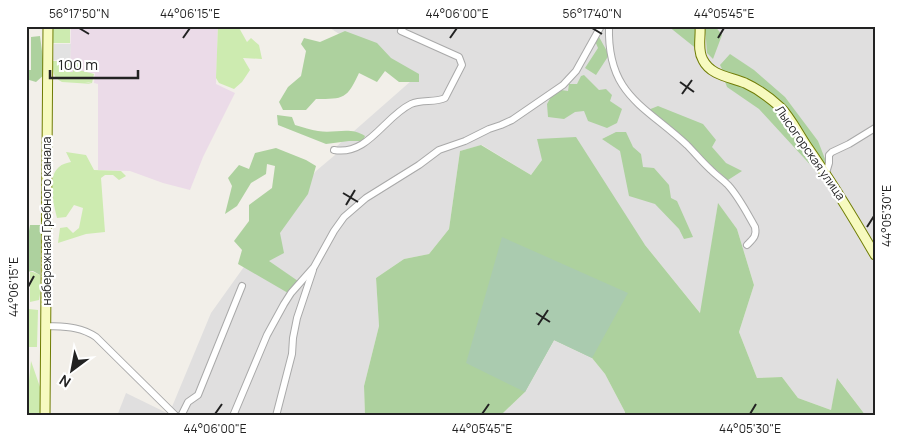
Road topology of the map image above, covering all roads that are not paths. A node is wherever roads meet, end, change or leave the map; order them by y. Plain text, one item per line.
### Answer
1 (48, 26) edge
2 (601, 26) edge
3 (609, 26) edge
4 (700, 26) edge
5 (403, 28) edge
6 (875, 128) edge
7 (334, 150) dead end
8 (826, 173) junction
9 (747, 245) dead end
10 (875, 255) edge
11 (314, 267) junction
12 (242, 286) dead end
13 (46, 326) junction
14 (45, 416) edge
15 (176, 416) edge
16 (181, 416) edge
17 (233, 416) edge
18 (276, 416) edge

1 - 13 street, набережная Гребного канала
2 - 11 street
3 - 9 street
4 - 8 street, Лысогорская улица
5 - 7 street
6 - 8 street
8 - 10 street, Лысогорская улица
11 - 17 street
11 - 18 street
12 - 16 street
13 - 14 street, набережная Гребного канала
13 - 15 street

